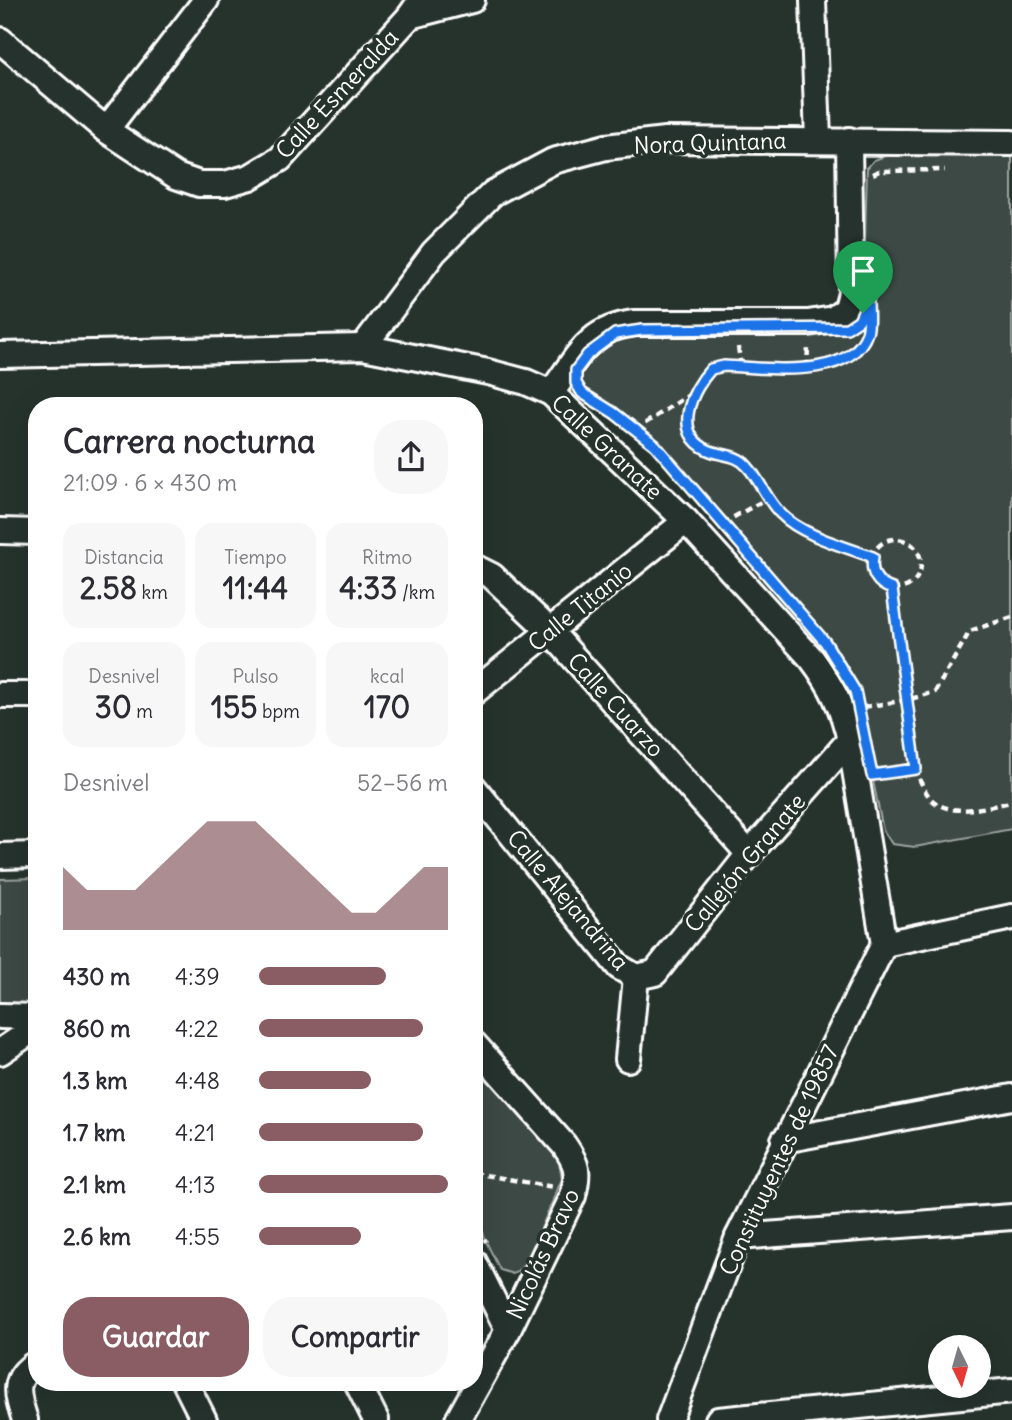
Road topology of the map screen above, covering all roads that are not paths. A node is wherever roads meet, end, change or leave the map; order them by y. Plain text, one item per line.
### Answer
1 (206, 0) edge
2 (472, 0) edge
3 (813, 0) edge
4 (416, 8) edge
5 (0, 40) edge
6 (106, 130) junction
7 (818, 140) junction
8 (849, 140) junction
9 (1012, 143) edge
10 (363, 347) junction
11 (0, 355) edge
12 (551, 393) junction
13 (686, 522) junction
14 (0, 531) edge
15 (28, 532) edge
16 (483, 572) edge
17 (550, 631) junction
18 (483, 685) edge
19 (0, 695) edge
20 (28, 695) edge
21 (850, 740) junction
22 (483, 799) edge
23 (749, 854) junction
24 (28, 855) edge
25 (0, 856) edge
26 (1012, 917) edge
27 (884, 944) junction
28 (636, 978) junction
29 (0, 1016) edge
30 (28, 1017) edge
31 (28, 1033) edge
32 (0, 1052) edge
33 (483, 1054) edge
34 (628, 1059) dead end
35 (1012, 1097) edge
36 (784, 1140) junction
37 (1012, 1217) edge
38 (738, 1237) junction
39 (483, 1258) edge
40 (508, 1330) junction
41 (28, 1369) edge
42 (483, 1375) edge
43 (190, 1391) edge
44 (362, 1391) edge
45 (474, 1391) edge
46 (1012, 1391) edge
47 (25, 1420) edge
48 (204, 1420) edge
49 (376, 1420) edge
50 (458, 1420) edge
51 (669, 1420) edge
52 (718, 1420) edge

1 - 6 street
2 - 4 street
3 - 7 street
4 - 6 street, Calle Esmeralda
5 - 6 street, Calle Esmeralda
7 - 8 street, Nora Quintana
7 - 10 street, Nora Quintana
8 - 9 street, Nora Quintana
8 - 12 street
10 - 11 street, Calle Granate
10 - 12 street, Calle Granate
12 - 13 street, Calle Granate
13 - 17 street, Calle Titanio
13 - 21 street, Calle Granate
14 - 15 street
16 - 17 street, Calle Cuarzo
17 - 18 street, Calle Titanio
17 - 23 street, Calle Cuarzo
19 - 20 street
21 - 23 street, Callejón Granate
21 - 27 street, Calle Granate
22 - 28 street, Calle Alejandrina
23 - 28 street, Callejón Granate
24 - 25 street
26 - 27 street
27 - 36 street, Constituyentes de 19857
28 - 34 street
29 - 30 street
31 - 32 street
33 - 40 street, Nicolás Bravo
35 - 36 street
36 - 38 street, Constituyentes de 19857
37 - 38 street
38 - 51 street, Constituyentes de 19857
39 - 40 street
40 - 42 street, Nicolás Bravo
41 - 47 street
43 - 48 street
44 - 49 street
45 - 50 street, Nicolás Bravo
46 - 52 street

